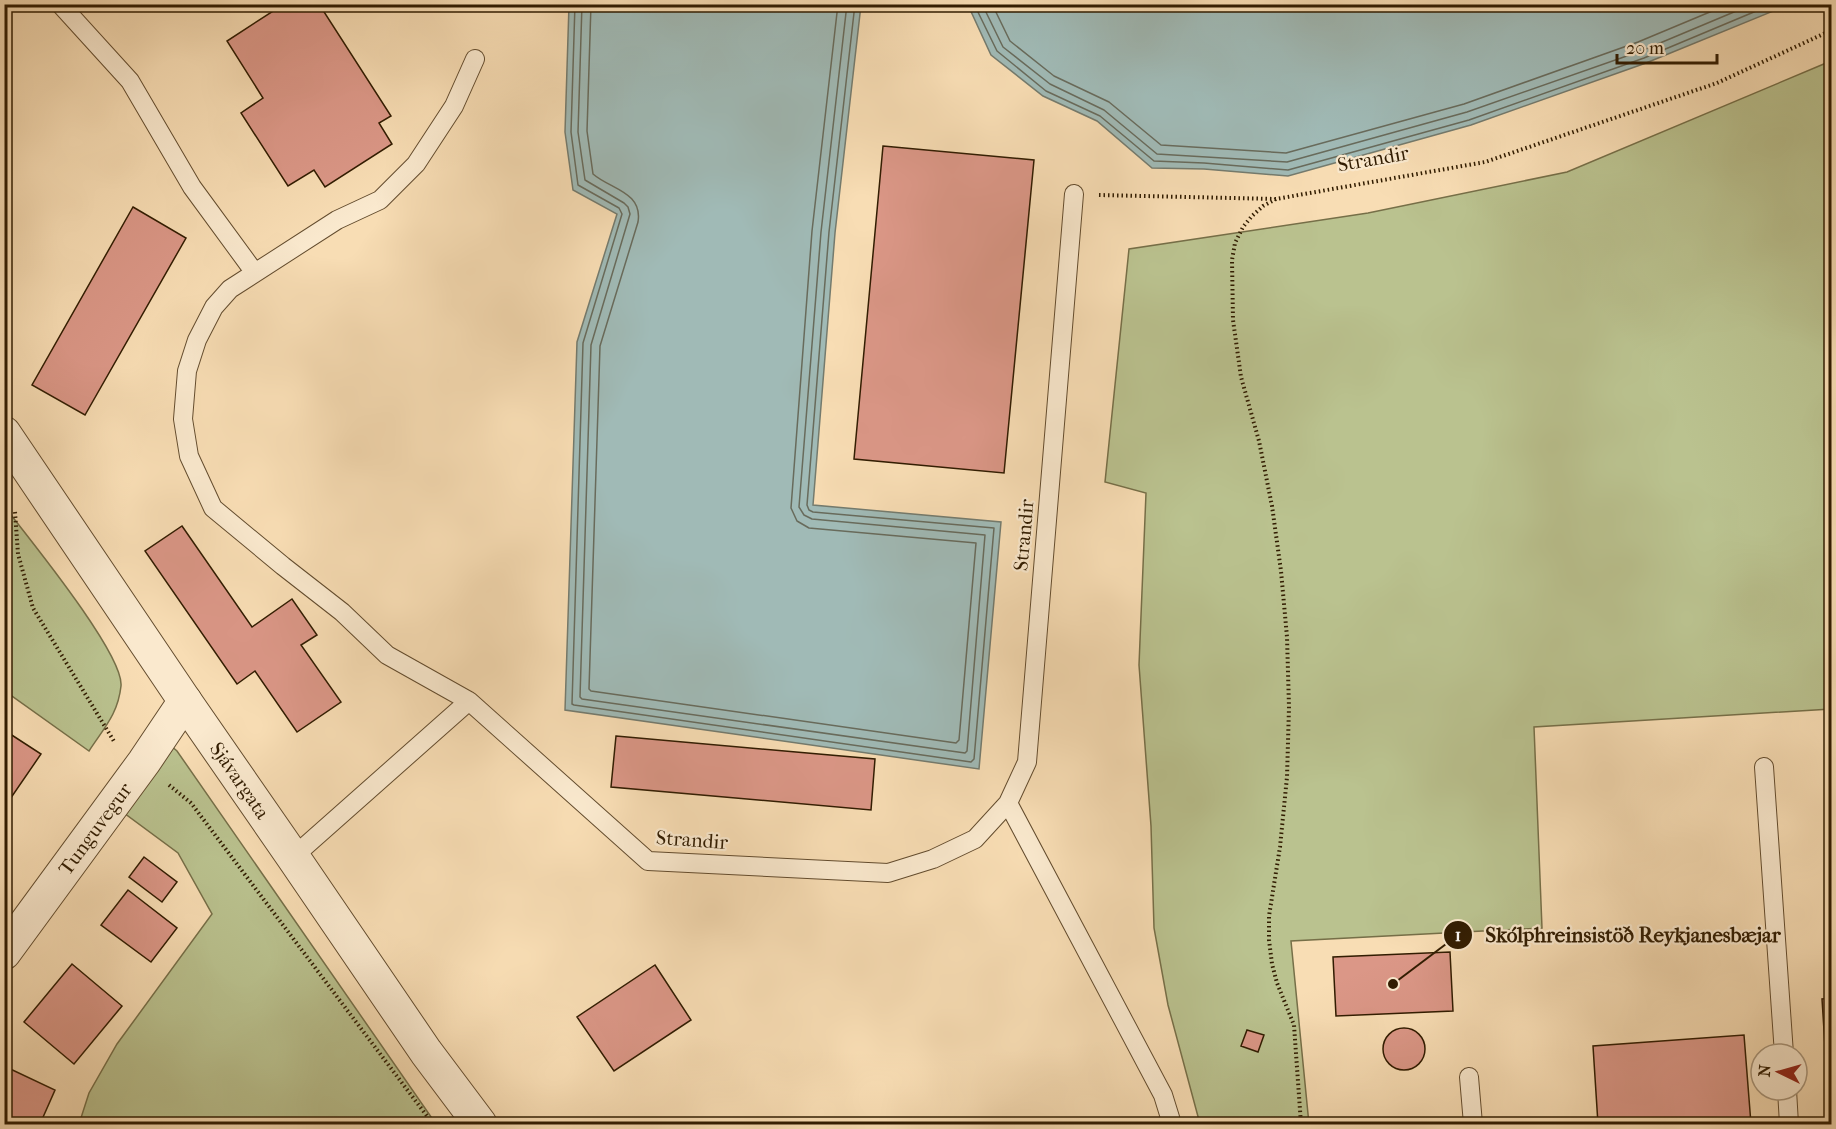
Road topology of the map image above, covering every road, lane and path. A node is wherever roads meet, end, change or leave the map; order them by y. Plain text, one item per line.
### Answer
1 (60, 4) edge
2 (1832, 30) edge
3 (475, 59) dead end
4 (1074, 194) joint
5 (1276, 199) junction
6 (255, 273) junction
7 (4, 433) edge
8 (14, 505) dead end
9 (185, 701) junction
10 (469, 701) junction
11 (144, 762) junction
12 (1764, 767) dead end
13 (1008, 803) junction
14 (294, 857) junction
15 (4, 953) edge
16 (1783, 1042) edge
17 (1469, 1077) dead end
18 (1788, 1102) edge
19 (433, 1125) edge
20 (480, 1125) edge
21 (1172, 1125) edge
22 (1301, 1125) edge
23 (1473, 1125) edge
24 (1789, 1125) edge

1 - 6 lane
2 - 5 path, Strandir
3 - 6 lane, Strandir
4 - 5 path, Strandir
4 - 13 lane, Strandir
5 - 22 path
6 - 10 lane, Strandir
7 - 9 street, Sjávargata
8 - 11 path
9 - 11 street, Tunguvegur
9 - 14 street, Sjávargata
10 - 13 lane, Strandir
10 - 14 lane
11 - 15 street, Tunguvegur
11 - 19 path
12 - 16 lane
13 - 21 lane
14 - 20 street, Sjávargata
17 - 23 lane
18 - 24 lane

